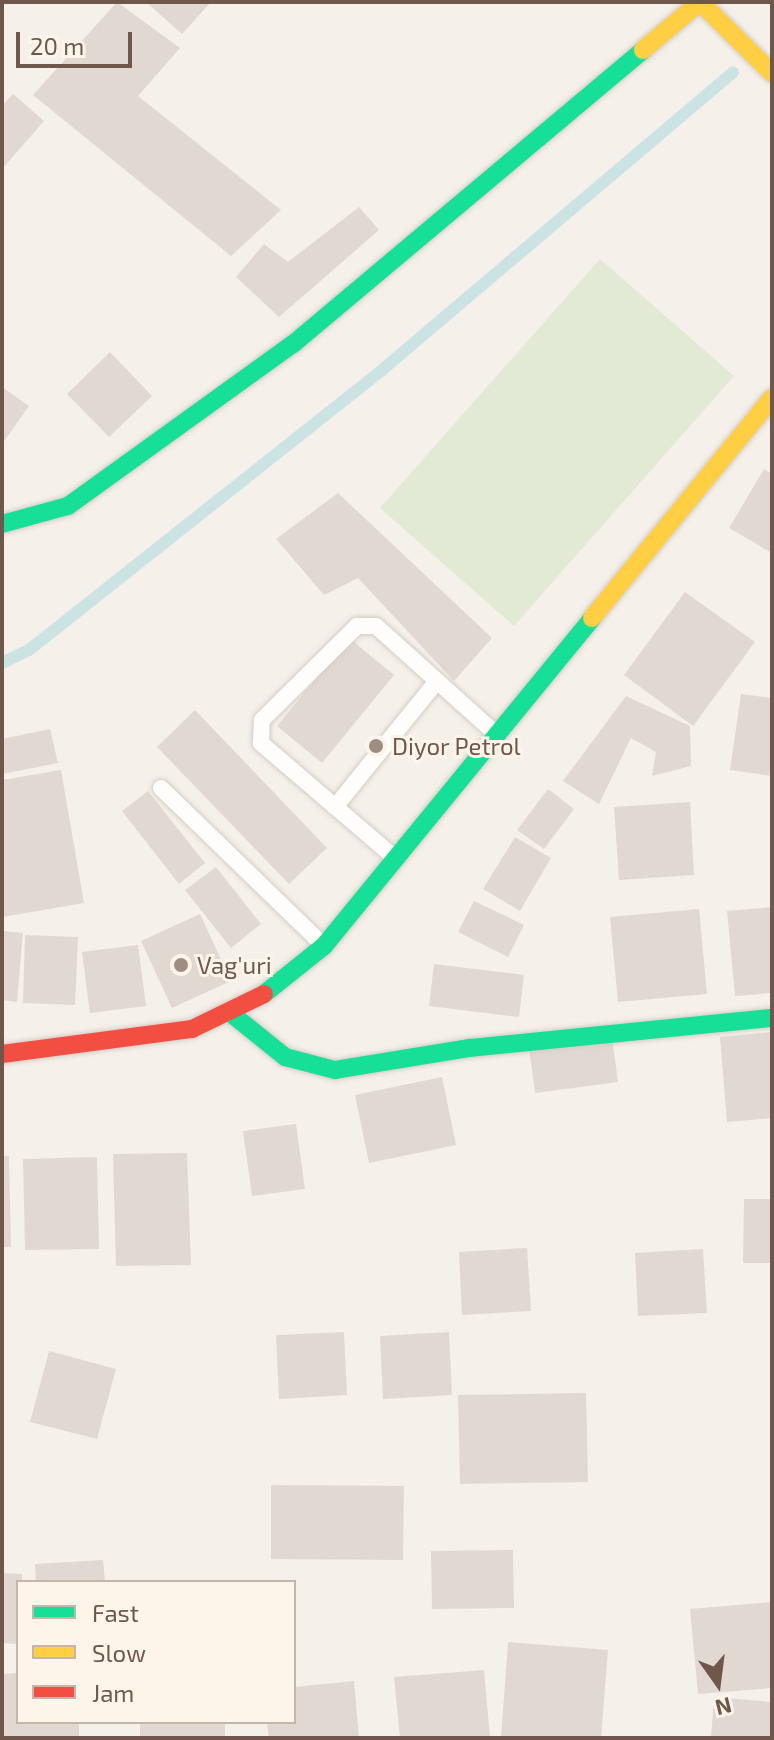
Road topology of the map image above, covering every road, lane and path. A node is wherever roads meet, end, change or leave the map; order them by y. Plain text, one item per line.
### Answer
1 (700, 2) edge
2 (772, 73) edge
3 (772, 398) edge
4 (2, 524) edge
5 (437, 681) junction
6 (497, 735) junction
7 (161, 788) dead end
8 (335, 807) junction
9 (396, 859) junction
10 (324, 946) junction
11 (233, 1015) junction
12 (772, 1018) edge
13 (2, 1054) edge

1 - 2 street
1 - 4 street
3 - 6 street
5 - 6 lane
5 - 8 lane
5 - 8 lane
6 - 9 street
7 - 10 lane
8 - 9 lane
9 - 10 street
10 - 11 street
11 - 12 street
11 - 13 street

